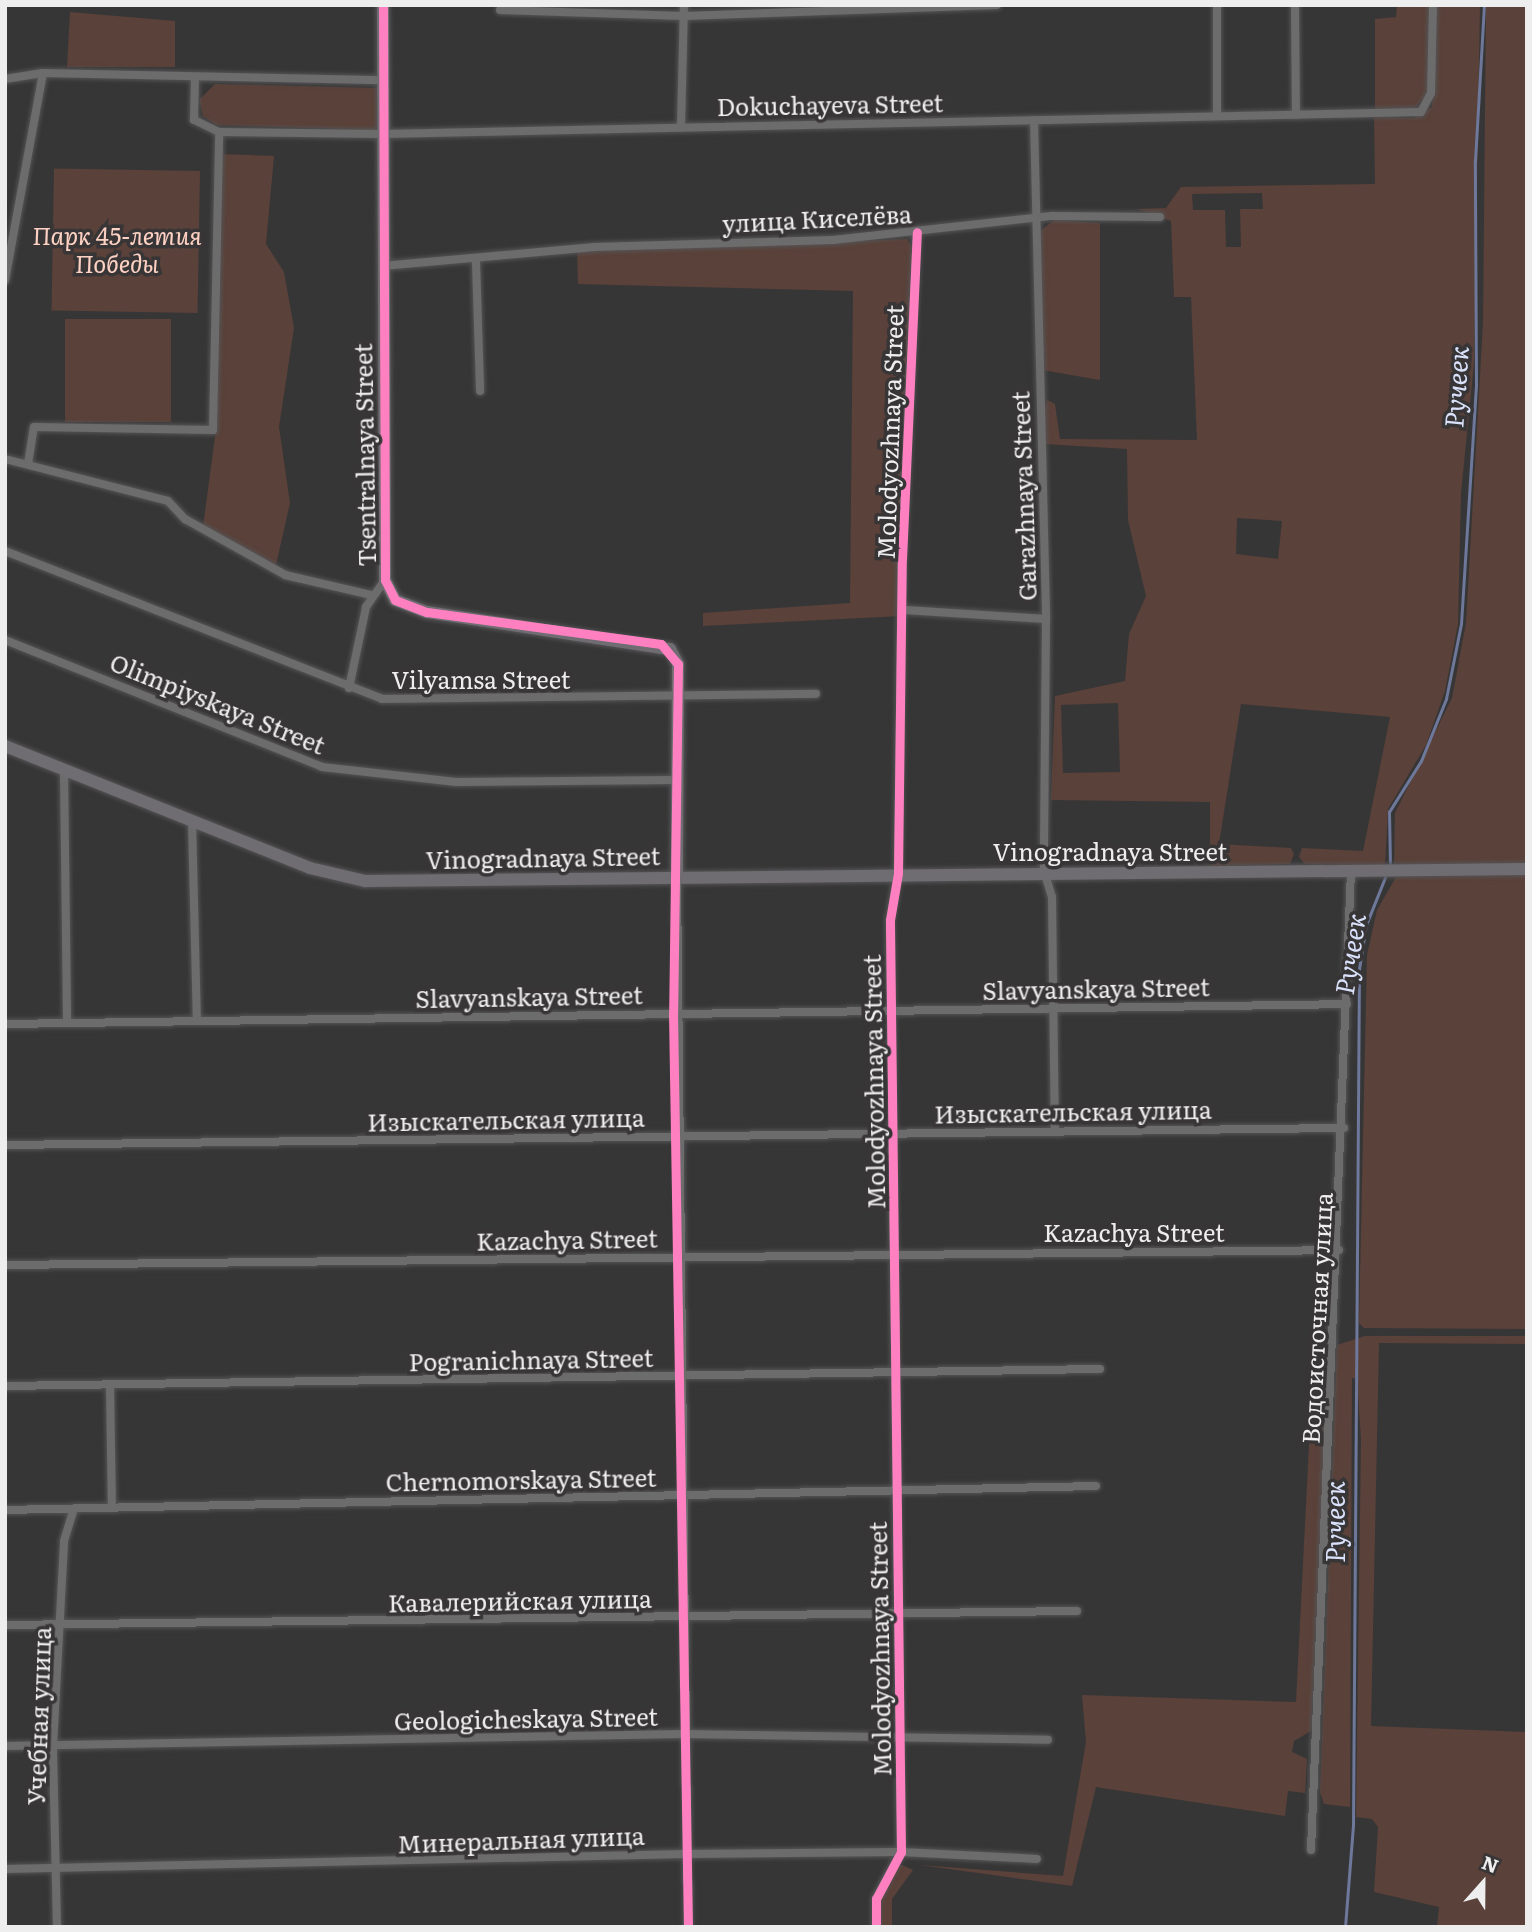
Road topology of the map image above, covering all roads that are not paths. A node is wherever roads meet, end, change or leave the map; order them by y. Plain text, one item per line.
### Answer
1 (383, 5) edge
2 (684, 5) edge
3 (997, 5) edge
4 (1217, 5) edge
5 (1296, 5) edge
6 (1433, 5) edge
7 (500, 10) dead end
8 (684, 16) junction
9 (43, 73) junction
10 (195, 77) junction
11 (5, 79) edge
12 (384, 80) junction
13 (1296, 115) junction
14 (1217, 116) junction
15 (1034, 120) junction
16 (681, 126) junction
17 (219, 132) junction
18 (383, 134) junction
19 (1160, 217) dead end
20 (1032, 221) junction
21 (916, 232) junction
22 (476, 261) junction
23 (382, 266) junction
24 (5, 280) edge
25 (480, 391) dead end
26 (5, 459) edge
27 (28, 464) junction
28 (5, 551) edge
29 (385, 580) junction
30 (371, 595) junction
31 (905, 610) junction
32 (1046, 619) junction
33 (5, 640) edge
34 (349, 688) junction
35 (816, 694) dead end
36 (676, 699) junction
37 (5, 746) edge
38 (64, 770) junction
39 (674, 780) junction
40 (192, 821) junction
41 (1527, 869) edge
42 (1044, 871) junction
43 (1351, 871) junction
44 (898, 873) junction
45 (677, 877) junction
46 (1347, 1004) junction
47 (1052, 1008) junction
48 (891, 1011) junction
49 (673, 1013) junction
50 (197, 1021) junction
51 (67, 1023) junction
52 (5, 1024) edge
53 (1344, 1128) junction
54 (1055, 1130) junction
55 (889, 1133) junction
56 (676, 1136) junction
57 (5, 1144) edge
58 (1339, 1250) junction
59 (896, 1254) junction
60 (679, 1257) junction
61 (5, 1265) edge
62 (1100, 1369) dead end
63 (897, 1374) junction
64 (678, 1376) junction
65 (110, 1385) junction
66 (5, 1386) edge
67 (1096, 1486) dead end
68 (895, 1490) junction
69 (680, 1496) junction
70 (112, 1506) junction
71 (74, 1509) junction
72 (5, 1510) edge
73 (899, 1609) junction
74 (1077, 1611) dead end
75 (685, 1618) junction
76 (5, 1625) edge
77 (60, 1626) junction
78 (684, 1734) junction
79 (902, 1738) junction
80 (1048, 1740) dead end
81 (5, 1746) edge
82 (53, 1746) junction
83 (1311, 1850) dead end
84 (901, 1852) junction
85 (685, 1854) junction
86 (1037, 1859) dead end
87 (56, 1868) junction
88 (5, 1869) edge
89 (57, 1927) edge
90 (688, 1927) edge
91 (876, 1927) edge

1 - 12 street, Tsentralnaya Street
2 - 8 street
3 - 8 street
4 - 14 street
5 - 13 street
6 - 13 street, Dokuchayeva Street
7 - 8 street
8 - 16 street
9 - 10 street
9 - 11 street
9 - 24 street
10 - 12 street
10 - 17 street
12 - 18 street, Tsentralnaya Street
13 - 14 street, Dokuchayeva Street
14 - 15 street, Dokuchayeva Street
15 - 16 street, Dokuchayeva Street
15 - 20 street, Garazhnaya Street
16 - 18 street, Dokuchayeva Street
17 - 18 street, Dokuchayeva Street
17 - 27 street
18 - 23 street, Tsentralnaya Street
19 - 20 street, улица Киселёва
20 - 21 street, улица Киселёва
20 - 32 street, Garazhnaya Street
21 - 22 street, улица Киселёва
21 - 31 street, Molodyozhnaya Street
22 - 23 street, улица Киселёва
22 - 25 street
23 - 29 street, Tsentralnaya Street
26 - 27 street
27 - 30 street
28 - 34 street, Vilyamsa Street
29 - 30 street
29 - 36 street, Tsentralnaya Street
30 - 34 street
31 - 32 street
31 - 44 street, Molodyozhnaya Street
32 - 42 street, Garazhnaya Street
33 - 39 street, Olimpiyskaya Street
34 - 36 street, Vilyamsa Street
35 - 36 street, Vilyamsa Street
36 - 39 street, Tsentralnaya Street
37 - 38 street, Vinogradnaya Street
38 - 40 street, Vinogradnaya Street
38 - 51 street
39 - 45 street, Tsentralnaya Street
40 - 45 street, Vinogradnaya Street
40 - 50 street
41 - 43 street, Vinogradnaya Street
42 - 43 street, Vinogradnaya Street
42 - 44 street, Vinogradnaya Street
42 - 47 street, Garazhnaya Street
43 - 46 street, Водоисточная улица
44 - 45 street, Vinogradnaya Street
44 - 48 street, Molodyozhnaya Street
45 - 49 street
46 - 47 street, Slavyanskaya Street
46 - 53 street, Водоисточная улица
47 - 48 street, Slavyanskaya Street
47 - 54 street, Garazhnaya Street
48 - 49 street, Slavyanskaya Street
48 - 55 street, Molodyozhnaya Street
49 - 50 street, Slavyanskaya Street
49 - 56 street
50 - 51 street, Slavyanskaya Street
51 - 52 street, Slavyanskaya Street
53 - 54 street, Изыскательская улица
53 - 58 street, Водоисточная улица
54 - 55 street, Изыскательская улица
55 - 56 street, Изыскательская улица
55 - 59 street, Molodyozhnaya Street
56 - 57 street, Изыскательская улица
56 - 60 street
58 - 59 street, Kazachya Street
58 - 83 street, Водоисточная улица
59 - 60 street, Kazachya Street
59 - 63 street, Molodyozhnaya Street
60 - 61 street, Kazachya Street
60 - 64 street
62 - 63 street, Pogranichnaya Street
63 - 64 street, Pogranichnaya Street
63 - 68 street, Molodyozhnaya Street
64 - 65 street, Pogranichnaya Street
64 - 69 street
65 - 66 street, Pogranichnaya Street
65 - 70 street
67 - 68 street, Chernomorskaya Street
68 - 69 street, Chernomorskaya Street
68 - 73 street, Molodyozhnaya Street
69 - 70 street, Chernomorskaya Street
69 - 75 street
70 - 71 street, Chernomorskaya Street
71 - 72 street, Chernomorskaya Street
71 - 77 street, Учебная улица
73 - 74 street, Кавалерийская улица
73 - 75 street, Кавалерийская улица
73 - 79 street, Molodyozhnaya Street
75 - 77 street, Кавалерийская улица
75 - 78 street
76 - 77 street, Кавалерийская улица
77 - 82 street, Учебная улица
78 - 79 street, Geologicheskaya Street
78 - 82 street, Geologicheskaya Street
78 - 85 street
79 - 80 street, Geologicheskaya Street
79 - 84 street, Molodyozhnaya Street
81 - 82 street, Geologicheskaya Street
82 - 87 street, Учебная улица
84 - 85 street, Минеральная улица
84 - 86 street, Минеральная улица
84 - 91 street, Molodyozhnaya Street
85 - 87 street, Минеральная улица
85 - 90 street
87 - 88 street, Минеральная улица
87 - 89 street, Учебная улица

